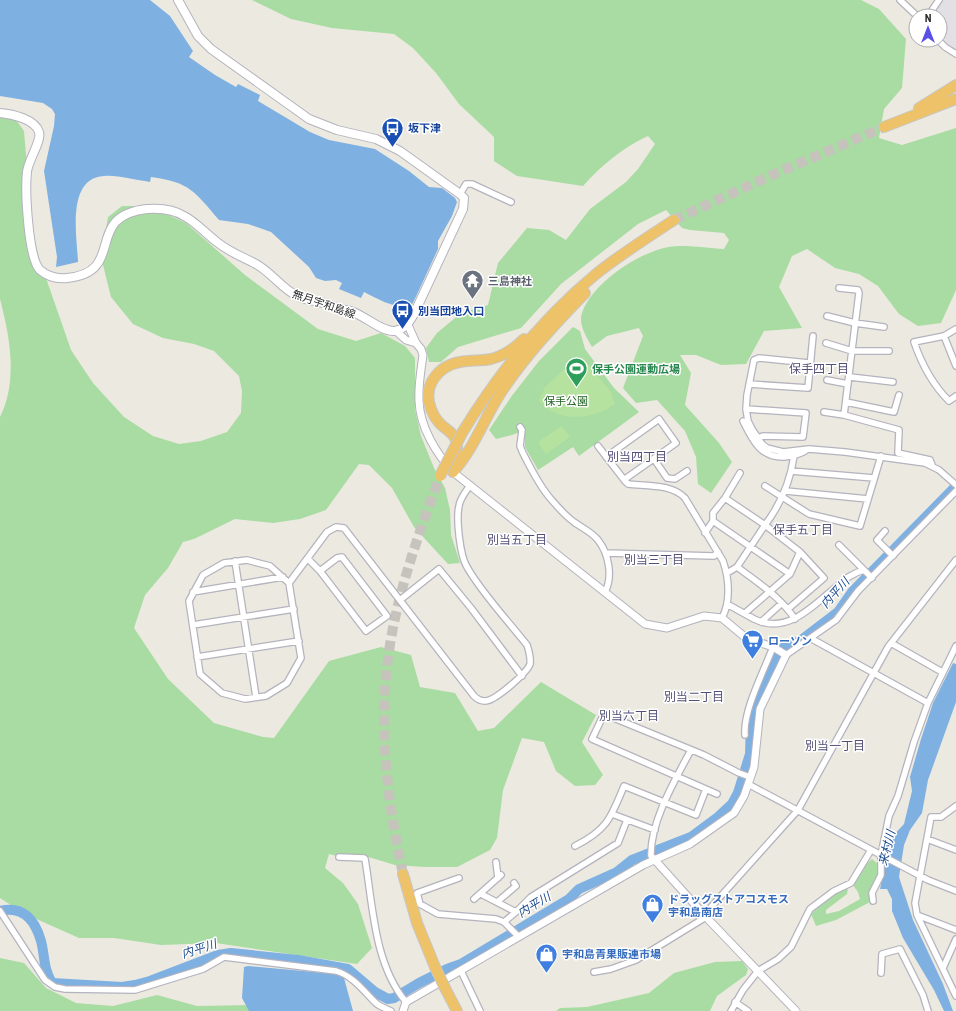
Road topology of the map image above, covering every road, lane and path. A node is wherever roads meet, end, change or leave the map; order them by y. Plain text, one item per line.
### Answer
1 (178, 0) edge
2 (900, 0) edge
3 (908, 8) edge
4 (947, 48) edge
5 (956, 54) edge
6 (956, 85) edge
7 (956, 99) edge
8 (0, 113) edge
9 (895, 123) junction
10 (884, 127) tunnel mouth
11 (460, 194) junction
12 (510, 202) dead end
13 (674, 220) tunnel mouth
14 (636, 245) junction
15 (839, 288) dead end
16 (552, 315) junction
17 (827, 316) dead end
18 (854, 323) junction
19 (408, 326) junction
20 (884, 327) dead end
21 (956, 329) edge
22 (397, 332) junction
23 (813, 336) dead end
24 (944, 336) junction
25 (826, 343) dead end
26 (416, 344) junction
27 (852, 351) junction
28 (889, 351) dead end
29 (809, 363) junction
30 (956, 366) edge
31 (850, 377) junction
32 (827, 380) dead end
33 (893, 382) dead end
34 (749, 384) junction
35 (848, 384) junction
36 (900, 395) dead end
37 (956, 396) edge
38 (846, 402) junction
39 (746, 409) junction
40 (824, 412) dead end
41 (844, 415) junction
42 (743, 421) dead end
43 (520, 427) dead end
44 (758, 438) junction
45 (598, 446) dead end
46 (809, 449) junction
47 (794, 456) junction
48 (881, 456) junction
49 (606, 457) junction
50 (654, 459) junction
51 (932, 465) junction
52 (687, 471) dead end
53 (791, 471) junction
54 (453, 472) junction
55 (740, 473) dead end
56 (440, 476) tunnel mouth
57 (874, 478) junction
58 (624, 482) junction
59 (470, 485) junction
60 (955, 485) edge
61 (765, 486) dead end
62 (786, 491) junction
63 (956, 491) edge
64 (783, 497) junction
65 (725, 498) junction
66 (868, 499) junction
67 (713, 521) junction
68 (765, 525) junction
69 (885, 531) dead end
70 (705, 533) junction
71 (839, 545) dead end
72 (751, 546) junction
73 (718, 552) junction
74 (800, 552) junction
75 (606, 553) junction
76 (891, 554) junction
77 (308, 559) junction
78 (956, 560) edge
79 (235, 561) junction
80 (737, 567) junction
81 (320, 571) junction
82 (727, 573) junction
83 (790, 574) junction
84 (868, 574) junction
85 (283, 577) junction
86 (290, 583) junction
87 (238, 584) junction
88 (193, 592) junction
89 (605, 592) junction
90 (771, 592) junction
91 (400, 600) junction
92 (782, 603) junction
93 (727, 604) junction
94 (294, 609) junction
95 (788, 609) junction
96 (745, 613) junction
97 (243, 616) junction
98 (722, 618) junction
99 (795, 619) junction
100 (761, 622) junction
101 (193, 625) junction
102 (812, 639) junction
103 (299, 641) junction
104 (891, 643) junction
105 (956, 646) edge
106 (775, 648) junction
107 (248, 649) junction
108 (785, 654) junction
109 (197, 657) junction
110 (874, 672) junction
111 (942, 672) junction
112 (522, 676) junction
113 (256, 697) junction
114 (928, 703) junction
115 (745, 735) dead end
116 (691, 750) junction
117 (677, 776) junction
118 (748, 779) junction
119 (706, 789) junction
120 (717, 794) dead end
121 (664, 803) junction
122 (956, 806) edge
123 (798, 810) junction
124 (612, 814) junction
125 (627, 820) junction
126 (655, 830) junction
127 (927, 839) junction
128 (575, 846) dead end
129 (871, 850) junction
130 (956, 850) edge
131 (881, 855) junction
132 (339, 857) dead end
133 (652, 857) junction
134 (496, 862) dead end
135 (403, 874) tunnel mouth
136 (918, 874) junction
137 (459, 878) dead end
138 (514, 883) dead end
139 (956, 891) edge
140 (481, 894) junction
141 (474, 899) dead end
142 (873, 901) dead end
143 (497, 902) junction
144 (1, 912) edge
145 (516, 912) junction
146 (705, 916) junction
147 (917, 916) junction
148 (506, 924) junction
149 (956, 930) edge
150 (517, 935) junction
151 (956, 939) edge
152 (943, 968) junction
153 (461, 971) junction
154 (758, 971) junction
155 (594, 972) dead end
156 (881, 973) dead end
157 (956, 996) edge
158 (404, 1001) junction
159 (735, 1002) junction
160 (391, 1011) edge
161 (399, 1011) edge
162 (403, 1011) edge
163 (457, 1011) edge
164 (480, 1011) edge
165 (731, 1011) edge
166 (748, 1011) edge
167 (796, 1011) edge
168 (928, 1011) edge

1 - 11 main road
2 - 3 street
4 - 5 street
6 - 9 highway
7 - 9 highway
8 - 22 main road, 無月宇和島線
9 - 10 highway
11 - 12 street
11 - 19 main road
13 - 14 highway
14 - 16 highway
14 - 54 highway
15 - 18 street
16 - 54 highway
16 - 56 highway, bridge
17 - 18 street
18 - 20 street
18 - 27 street
19 - 22 main road
19 - 26 street
21 - 24 street
22 - 26 street
23 - 29 street
24 - 30 street
24 - 37 street
25 - 27 street
26 - 54 street
27 - 28 street
27 - 31 street
29 - 34 street
29 - 34 street
31 - 33 street
31 - 35 street
32 - 35 street
34 - 39 street
35 - 38 street
36 - 38 street
38 - 41 street
39 - 44 street
39 - 44 street
40 - 41 street
41 - 51 street
42 - 47 street
43 - 75 street
44 - 46 street
45 - 49 street
46 - 47 street
46 - 48 street
47 - 53 street
48 - 51 street
48 - 57 street
49 - 50 street
49 - 58 street
50 - 52 street
50 - 58 street
51 - 60 street
53 - 57 street
53 - 62 street
54 - 59 street
55 - 65 street
57 - 66 street
58 - 70 street
59 - 89 street
59 - 112 street
61 - 64 street
62 - 64 street
62 - 66 street
63 - 76 street
64 - 66 street
64 - 68 street
65 - 67 street
65 - 68 street
67 - 70 street
67 - 72 street
68 - 72 street
68 - 74 street
69 - 76 street
70 - 73 street
71 - 84 street
72 - 80 street
72 - 83 street
73 - 75 street
73 - 82 street
74 - 83 street
74 - 95 street
75 - 89 street
76 - 84 street
77 - 81 street
77 - 86 street
77 - 91 street
78 - 104 street
79 - 85 street
79 - 87 street
79 - 88 street
80 - 82 street
80 - 90 street
81 - 81 street
82 - 93 street
83 - 90 street
84 - 99 street
84 - 102 street
85 - 86 street
85 - 87 street
86 - 94 street
87 - 88 street
87 - 97 street
88 - 101 street
89 - 98 street
90 - 92 street
90 - 96 street
91 - 112 street
91 - 112 street
92 - 95 street
92 - 100 street
93 - 96 street
93 - 98 street
94 - 97 street
94 - 103 street
95 - 99 street
96 - 100 street
97 - 101 street
97 - 107 street
98 - 106 street
99 - 100 street
101 - 109 street
102 - 108 street
102 - 110 street
103 - 107 street
103 - 113 street
104 - 110 street
104 - 111 street
105 - 111 street
106 - 108 street
106 - 115 street
107 - 109 street
107 - 113 street
108 - 118 street
109 - 113 street
110 - 114 street
110 - 123 street
111 - 114 street
114 - 131 street
116 - 117 street
116 - 117 street
116 - 118 street
117 - 119 street
117 - 121 street
118 - 123 street
118 - 133 street
119 - 120 street
119 - 121 street
121 - 124 street
121 - 126 street
122 - 127 street
123 - 129 street
123 - 146 street
124 - 125 street
124 - 128 street
125 - 126 street
125 - 145 street
126 - 133 street
127 - 130 street
127 - 136 street
129 - 131 street
129 - 154 street
131 - 136 street
131 - 142 street
132 - 158 street
133 - 146 street
133 - 150 street
134 - 140 street
135 - 163 highway, bridge
136 - 139 street
136 - 147 street
137 - 148 street
138 - 143 street
140 - 141 street
140 - 143 street
143 - 145 street
144 - 160 street
145 - 148 street
146 - 154 street
146 - 155 street
147 - 149 street
147 - 152 street
148 - 150 street
150 - 153 street
151 - 152 street
152 - 157 street
153 - 158 street
153 - 164 street
154 - 159 street
154 - 167 street
156 - 168 street
158 - 162 street
159 - 165 street
159 - 166 street
161 - 162 street

